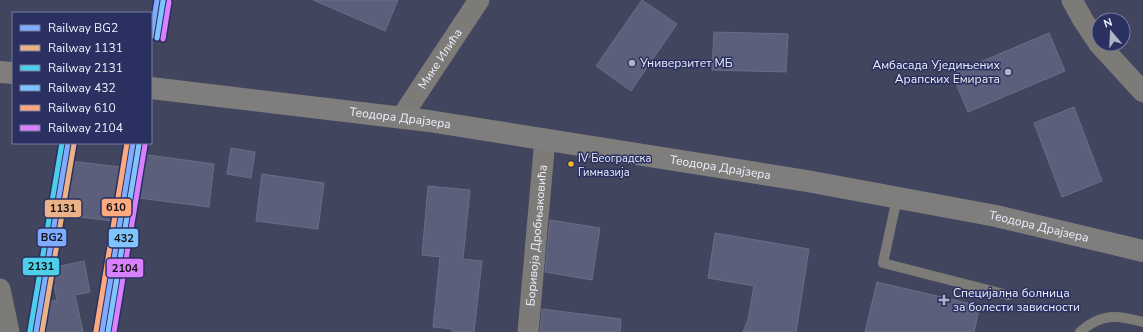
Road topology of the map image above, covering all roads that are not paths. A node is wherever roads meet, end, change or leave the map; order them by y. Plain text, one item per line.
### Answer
1 (479, 0) edge
2 (1072, 0) edge
3 (1091, 32) edge
4 (1106, 52) edge
5 (0, 72) edge
6 (12, 73) edge
7 (152, 88) edge
8 (1143, 92) edge
9 (401, 118) junction
10 (545, 139) junction
11 (897, 198) junction
12 (1143, 251) edge
13 (0, 289) edge
14 (1008, 295) dead end
15 (1143, 322) edge
16 (9, 332) edge
17 (528, 332) edge
18 (1080, 332) edge

1 - 9 street, Мике Илића
2 - 3 street
4 - 8 street
5 - 6 main road
7 - 9 main road, Теодора Драјзера
9 - 10 main road, Теодора Драјзера
10 - 11 main road, Теодора Драјзера
10 - 17 street, Боривоја Дробњаковића
11 - 12 main road, Теодора Драјзера
11 - 14 lane
13 - 16 street
15 - 18 lane

